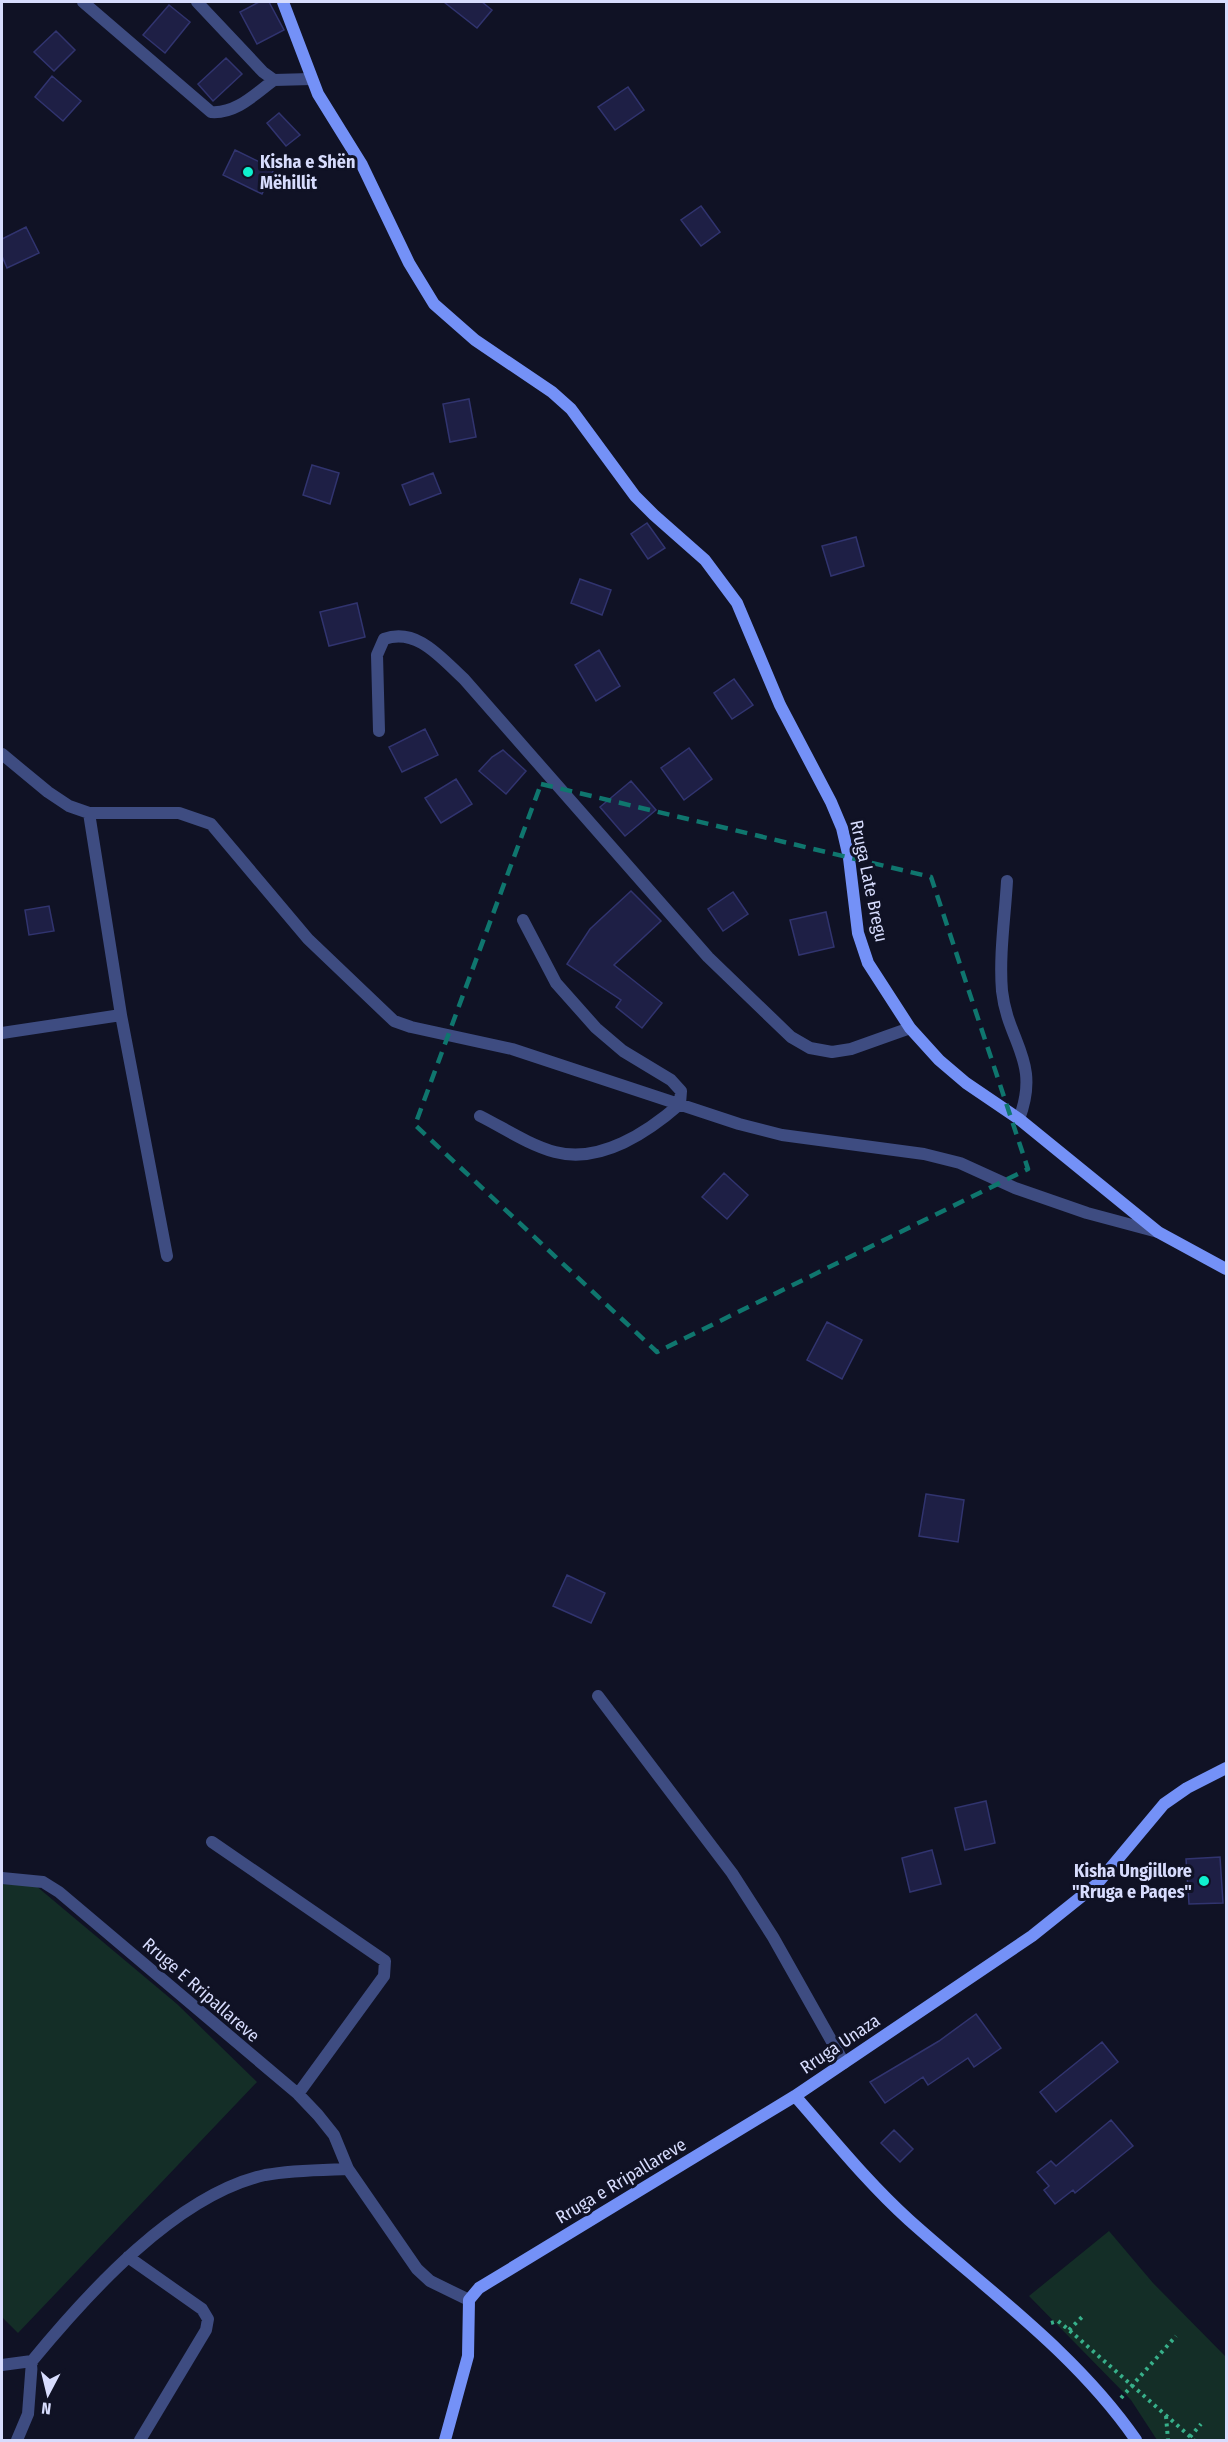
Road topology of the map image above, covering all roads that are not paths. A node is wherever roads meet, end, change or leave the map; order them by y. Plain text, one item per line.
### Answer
1 (83, 2) edge
2 (197, 2) edge
3 (283, 2) edge
4 (311, 79) junction
5 (274, 80) junction
6 (379, 731) dead end
7 (2, 754) edge
8 (89, 813) junction
9 (1007, 881) dead end
10 (523, 920) dead end
11 (121, 1015) junction
12 (910, 1028) junction
13 (2, 1034) edge
14 (680, 1104) junction
15 (480, 1116) dead end
16 (1019, 1119) junction
17 (1158, 1232) junction
18 (167, 1256) dead end
19 (1227, 1269) edge
20 (598, 1696) dead end
21 (1227, 1768) edge
22 (212, 1842) dead end
23 (2, 1878) edge
24 (844, 2063) junction
25 (298, 2094) junction
26 (795, 2096) junction
27 (348, 2169) junction
28 (128, 2257) junction
29 (469, 2300) junction
30 (32, 2361) junction
31 (2, 2365) edge
32 (17, 2440) edge
33 (140, 2440) edge
34 (445, 2440) edge
35 (1136, 2440) edge

1 - 5 street
2 - 5 street
3 - 4 main road, Rruga Late Bregu
4 - 5 street
4 - 12 main road, Rruga Late Bregu
6 - 12 street
7 - 8 street
8 - 11 street
8 - 14 street
9 - 16 street
10 - 14 street
11 - 13 street
11 - 18 street
12 - 16 main road, Rruga Late Bregu
14 - 15 street
14 - 17 street
16 - 17 main road, Rruga Late Bregu
17 - 19 main road, Rruga Late Bregu
20 - 24 street
21 - 24 main road, Rruga Unaza
22 - 25 street
23 - 25 street, Rruge E Rripallareve
24 - 26 main road, Rruga Unaza
25 - 27 street, Rruge E Rripallareve
26 - 29 main road, Rruga e Rripallareve
26 - 35 main road, Rruga Unaza
27 - 28 street
27 - 29 street
28 - 30 street
28 - 33 street
29 - 34 main road
30 - 31 street
30 - 32 street

